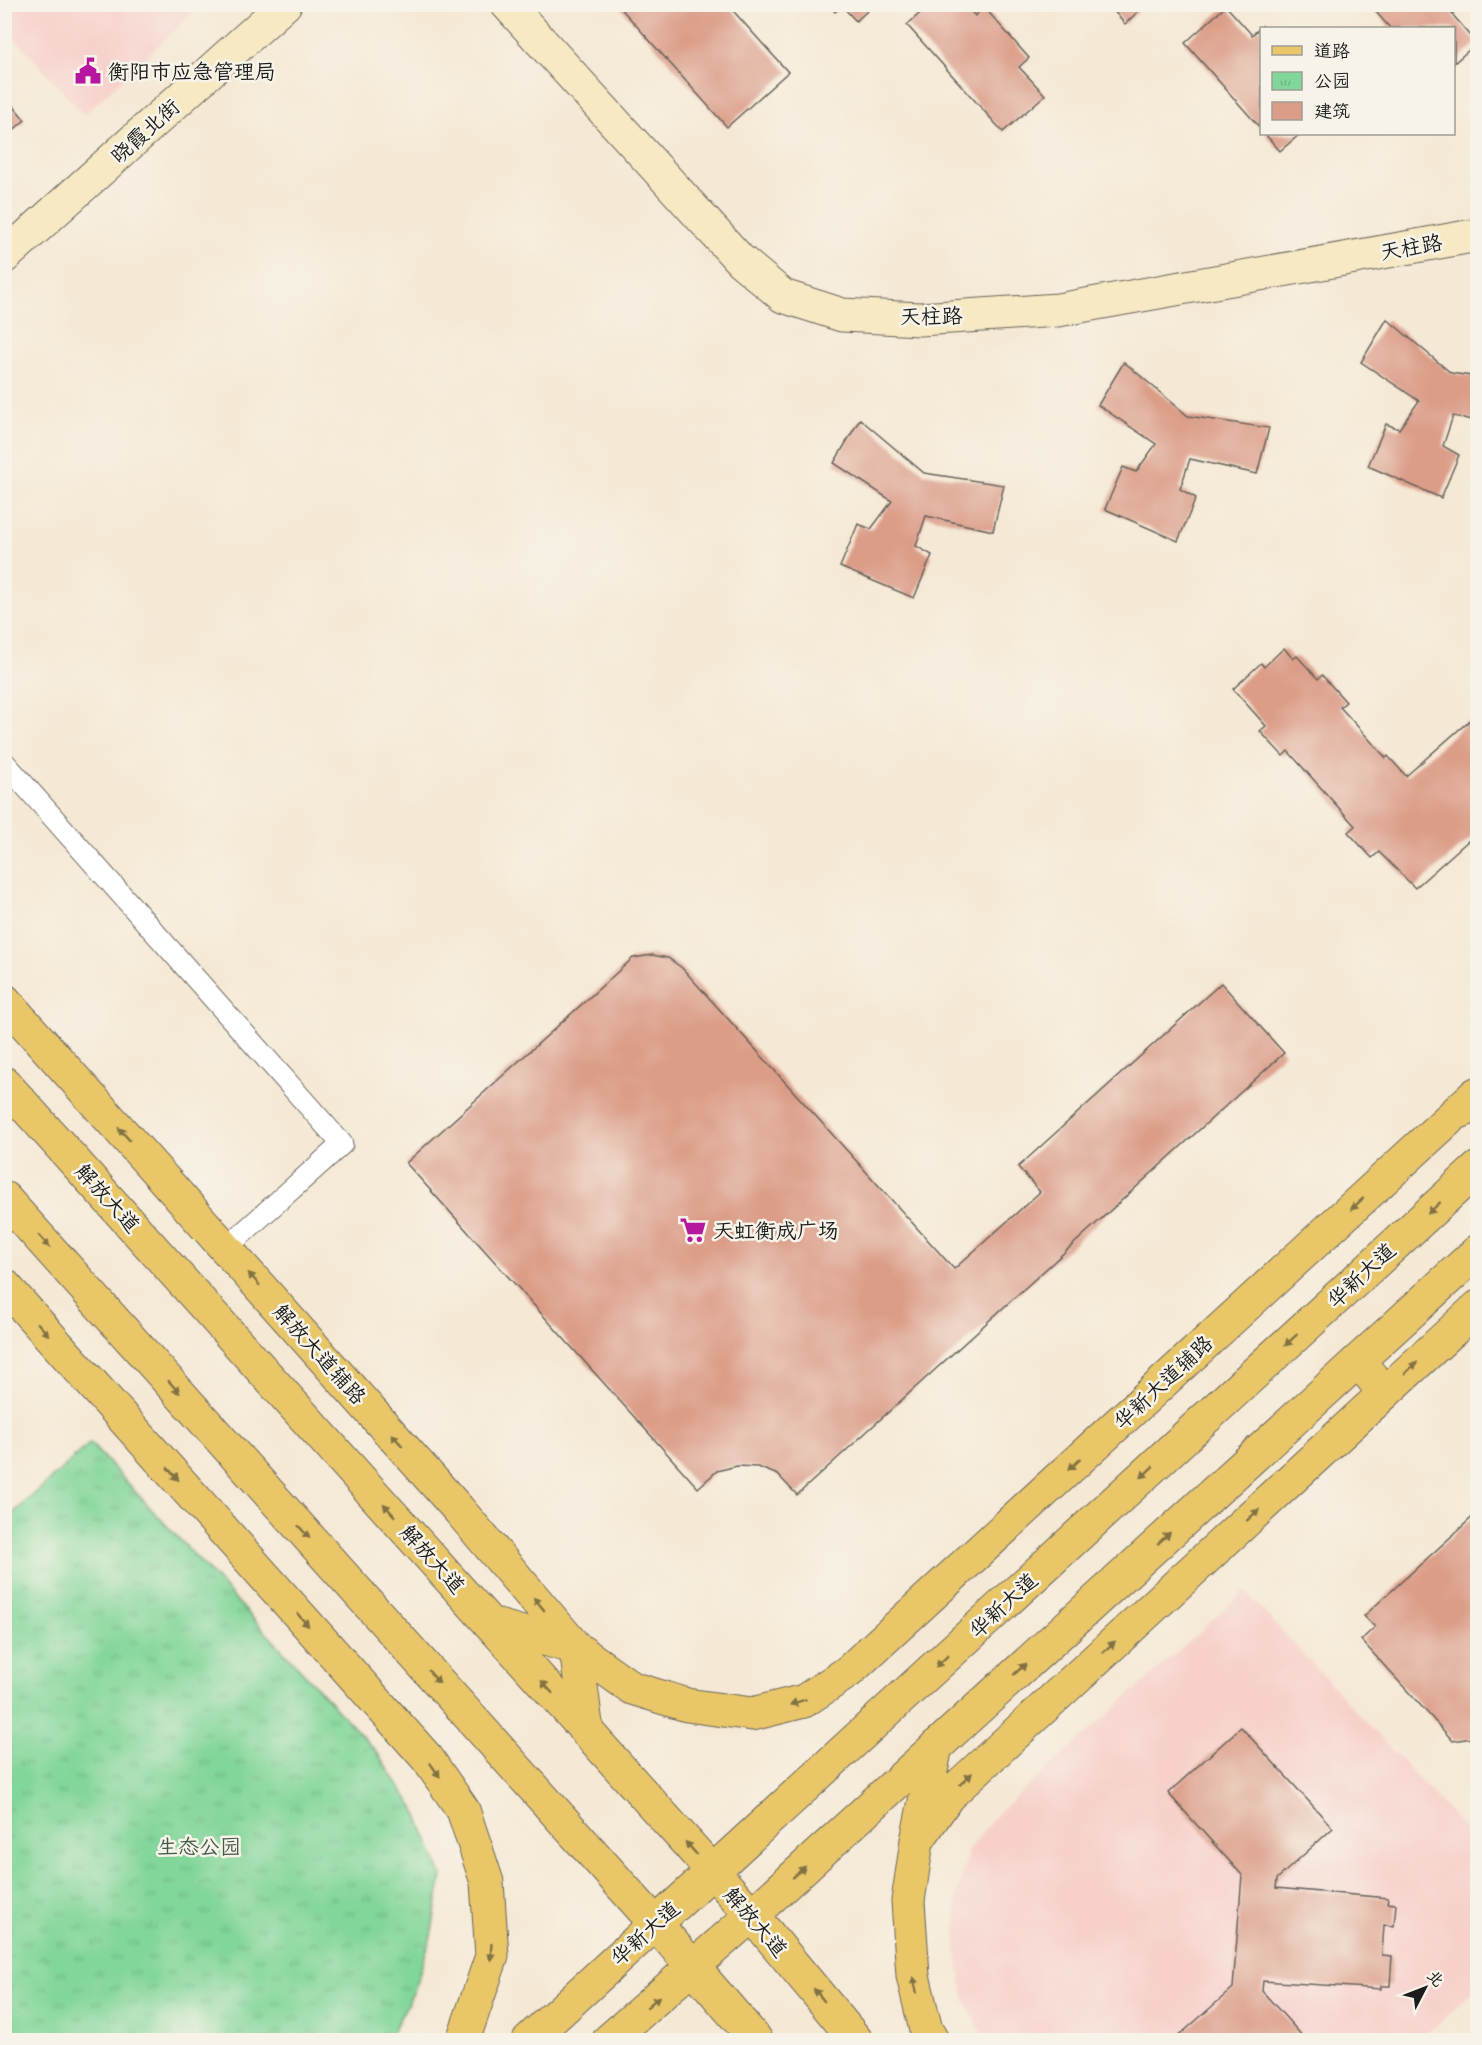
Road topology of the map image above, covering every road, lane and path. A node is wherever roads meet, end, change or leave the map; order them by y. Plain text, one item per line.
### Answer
1 (285, 4) edge
2 (507, 4) edge
3 (1478, 235) edge
4 (4, 257) edge
5 (4, 762) edge
6 (4, 1000) edge
7 (4, 1083) edge
8 (1470, 1104) edge
9 (1478, 1168) edge
10 (4, 1198) edge
11 (226, 1248) junction
12 (1478, 1251) edge
13 (4, 1285) edge
14 (1478, 1307) edge
15 (1358, 1361) junction
16 (1385, 1393) junction
17 (491, 1624) junction
18 (576, 1648) junction
19 (587, 1732) junction
20 (936, 1746) junction
21 (917, 1841) junction
22 (713, 1872) junction
23 (752, 1915) junction
24 (656, 1924) junction
25 (692, 1968) junction
26 (468, 2028) edge
27 (444, 2040) edge
28 (529, 2040) edge
29 (609, 2040) edge
30 (756, 2040) edge
31 (856, 2040) edge
32 (932, 2040) edge

1 - 4 street, 晓霞北街
2 - 3 street, 天柱路
5 - 11 lane
11 -> 6 main road, 解放大道辅路
17 -> 7 main road, 解放大道
8 -> 18 main road, 华新大道辅路
9 -> 22 main road, 华新大道
10 -> 24 main road
18 -> 11 main road, 解放大道辅路
12 - 15 main road
13 -> 26 main road
16 -> 14 main road
15 - 16 main road
20 -> 15 main road
21 -> 16 main road
17 - 18 main road
19 -> 17 main road, 解放大道
18 - 19 main road
22 -> 19 main road, 解放大道
20 - 21 main road
23 -> 20 main road
32 -> 21 main road
22 - 23 main road, 解放大道
22 - 24 main road, 华新大道
23 - 25 main road
31 -> 23 main road, 解放大道
24 - 25 main road
24 - 28 main road, 华新大道
29 -> 25 main road
25 - 30 main road
26 - 27 main road

